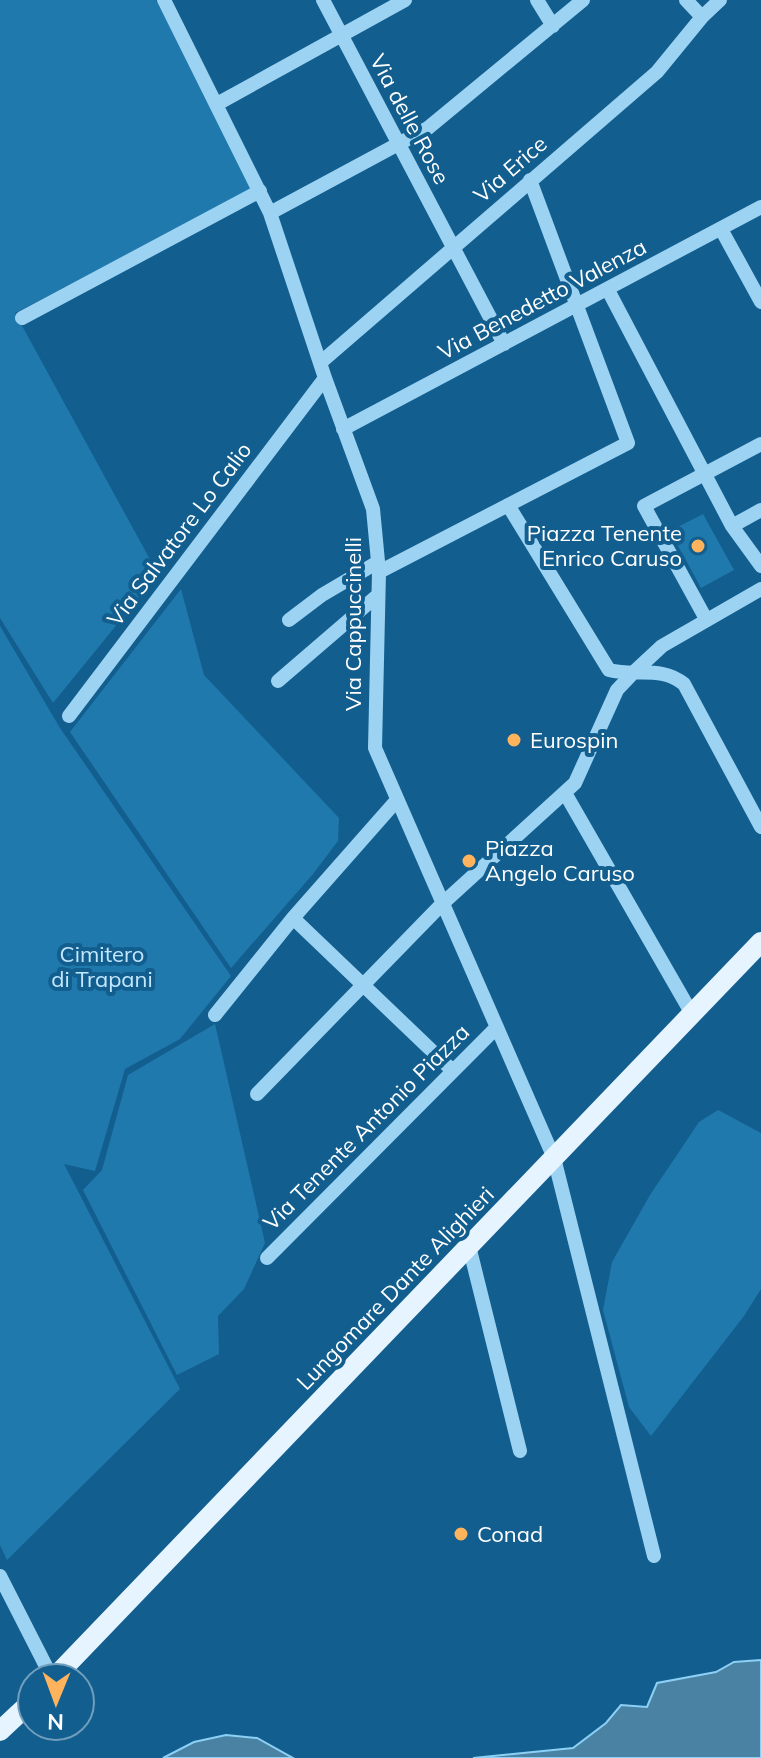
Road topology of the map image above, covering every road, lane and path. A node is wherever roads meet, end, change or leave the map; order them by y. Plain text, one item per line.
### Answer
1 (164, 0) edge
2 (323, 0) edge
3 (405, 0) edge
4 (537, 0) edge
5 (583, 0) edge
6 (686, 0) edge
7 (720, 0) edge
8 (702, 17) junction
9 (553, 26) junction
10 (341, 35) junction
11 (217, 104) junction
12 (399, 144) junction
13 (530, 180) junction
14 (260, 191) junction
15 (761, 207) edge
16 (270, 213) junction
17 (721, 229) junction
18 (453, 247) junction
19 (608, 290) junction
20 (761, 302) edge
21 (577, 305) junction
22 (22, 318) dead end
23 (504, 344) junction
24 (322, 370) junction
25 (343, 429) junction
26 (761, 444) edge
27 (705, 474) junction
28 (508, 505) junction
29 (761, 510) edge
30 (732, 526) junction
31 (761, 566) edge
32 (378, 567) junction
33 (761, 589) edge
34 (378, 595) junction
35 (706, 619) junction
36 (289, 620) dead end
37 (634, 672) junction
38 (278, 681) dead end
39 (69, 716) dead end
40 (565, 793) junction
41 (397, 800) junction
42 (761, 827) edge
43 (442, 904) junction
44 (293, 918) junction
45 (761, 942) edge
46 (363, 985) junction
47 (692, 1014) junction
48 (215, 1015) dead end
49 (497, 1027) junction
50 (453, 1071) junction
51 (257, 1094) dead end
52 (554, 1158) junction
53 (469, 1246) junction
54 (267, 1258) dead end
55 (520, 1451) dead end
56 (654, 1556) dead end
57 (0, 1576) edge
58 (49, 1662) edge
59 (69, 1662) edge
60 (16, 1716) edge
61 (0, 1731) edge

1 - 11 street, Via Cappuccinelli
2 - 10 street, Via delle Rose
3 - 10 street
4 - 9 street
5 - 9 street
6 - 8 street
7 - 8 street, Via Erice
8 - 13 street, Via Erice
9 - 12 street
10 - 11 street
10 - 12 street, Via delle Rose
11 - 14 street, Via Cappuccinelli
12 - 16 street
12 - 18 street, Via delle Rose
13 - 18 street, Via Erice
13 - 21 street
14 - 16 street, Via Cappuccinelli
14 - 22 street
15 - 17 street, Via Benedetto Valenza
16 - 24 street, Via Cappuccinelli
17 - 19 street, Via Benedetto Valenza
17 - 20 street
18 - 23 street, Via delle Rose
18 - 24 street, Via Erice
19 - 21 street, Via Benedetto Valenza
19 - 27 street
21 - 23 street, Via Benedetto Valenza
21 - 28 street
23 - 25 street, Via Benedetto Valenza
24 - 25 street, Via Cappuccinelli
24 - 39 street, Via Salvatore Lo Calio
25 - 32 street, Via Cappuccinelli
26 - 27 street
27 - 30 street
27 - 35 street
28 - 32 street
28 - 37 street
29 - 30 street
30 - 31 street
32 - 34 street, Via Cappuccinelli
32 - 36 street
33 - 35 street
34 - 38 street
34 - 41 street, Via Cappuccinelli
35 - 37 street
37 - 40 street
37 - 42 street
40 - 43 street
40 - 47 street
41 - 43 street, Via Cappuccinelli
41 - 44 street
43 - 46 street
43 - 49 street, Via Cappuccinelli
44 - 46 street
44 - 48 street
45 - 47 main road, Lungomare Dante Alighieri
46 - 50 street
46 - 51 street
47 - 52 main road, Lungomare Dante Alighieri
49 - 50 street, Via Tenente Antonio Piazza
49 - 52 street, Via Cappuccinelli
50 - 54 street, Via Tenente Antonio Piazza
52 - 53 main road, Lungomare Dante Alighieri
52 - 56 street, Via Cappuccinelli
53 - 55 street
53 - 59 main road, Lungomare Dante Alighieri
57 - 58 street
60 - 61 main road

